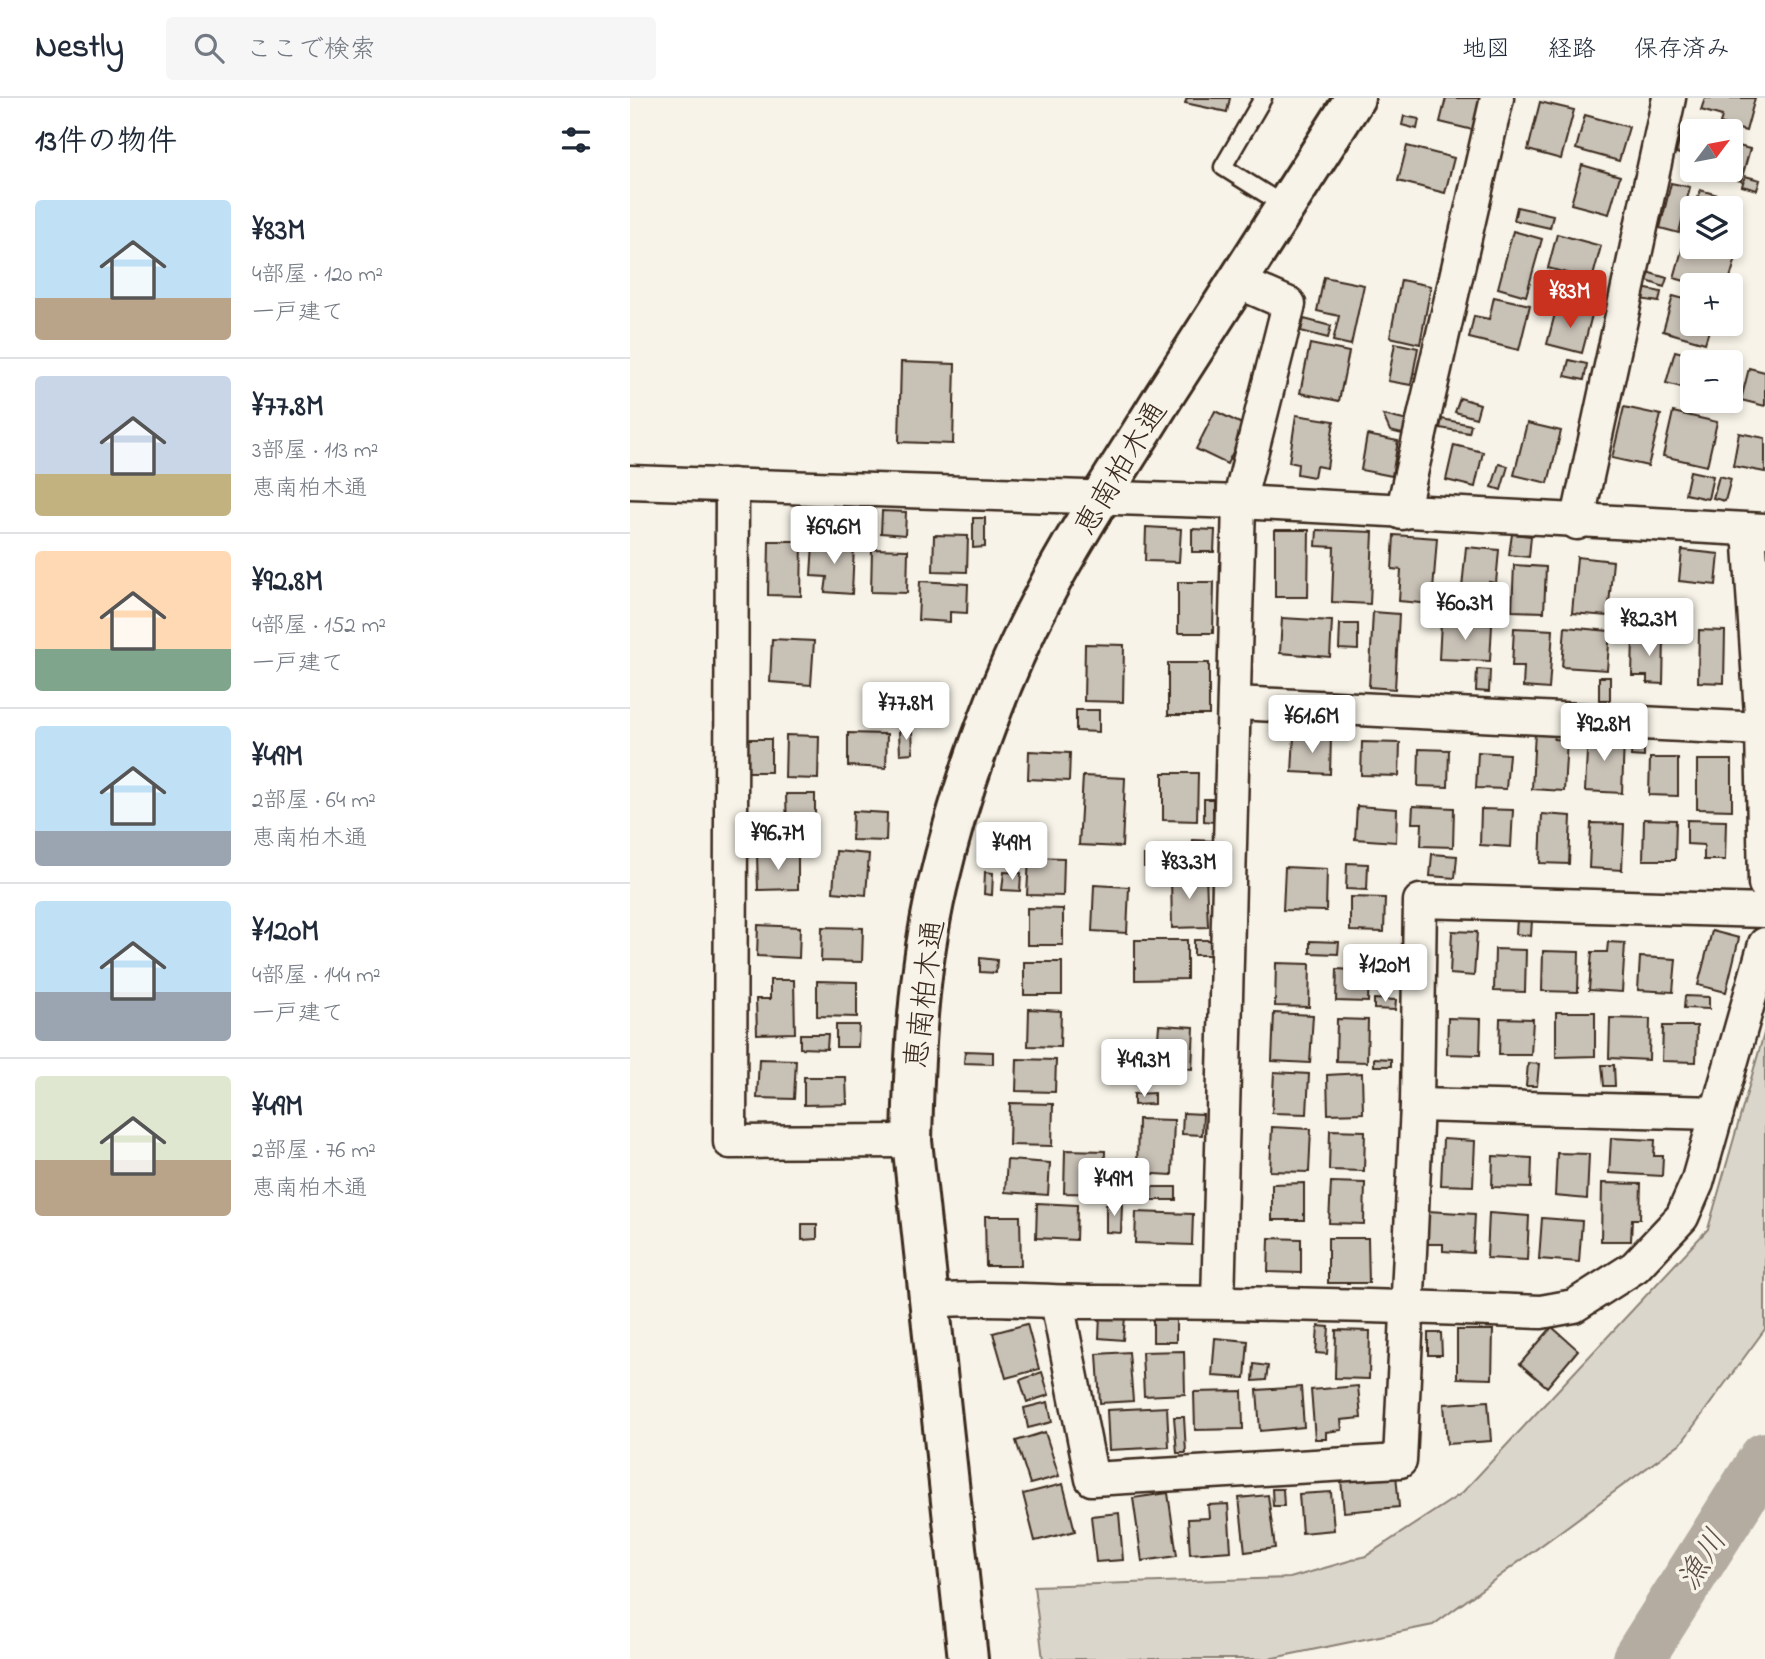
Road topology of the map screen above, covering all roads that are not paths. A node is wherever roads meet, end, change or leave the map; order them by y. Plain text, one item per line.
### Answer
1 (1263, 98) edge
2 (1355, 98) edge
3 (1497, 98) edge
4 (1669, 98) edge
5 (1285, 206) junction
6 (1236, 281) junction
7 (630, 482) edge
8 (732, 485) junction
9 (1101, 498) junction
10 (1239, 502) junction
11 (1402, 513) junction
12 (1577, 523) junction
13 (1757, 530) edge
14 (1236, 703) junction
15 (1762, 729) junction
16 (1765, 884) edge
17 (1765, 911) edge
18 (1765, 944) edge
19 (1417, 1105) junction
20 (1717, 1113) junction
21 (912, 1141) junction
22 (932, 1301) junction
23 (1057, 1302) junction
24 (1218, 1302) junction
25 (1409, 1307) junction
26 (968, 1659) edge

1 - 5 lane
2 - 5 street, 恵南柏木通
3 - 11 street
4 - 12 street
5 - 6 street, 恵南柏木通
6 - 9 street, 恵南柏木通
6 - 10 street
7 - 8 street
8 - 9 street
8 - 21 street
9 - 10 street
9 - 21 street, 恵南柏木通
10 - 11 street
10 - 14 street
11 - 12 street
12 - 13 street
13 - 15 street
14 - 15 street
14 - 24 street
15 - 16 street
17 - 19 street
18 - 20 street
19 - 20 street
19 - 25 street
20 - 25 street
21 - 22 street, 恵南柏木通
22 - 23 street
22 - 26 street, 恵南柏木通
23 - 24 street
23 - 25 street
24 - 25 street

